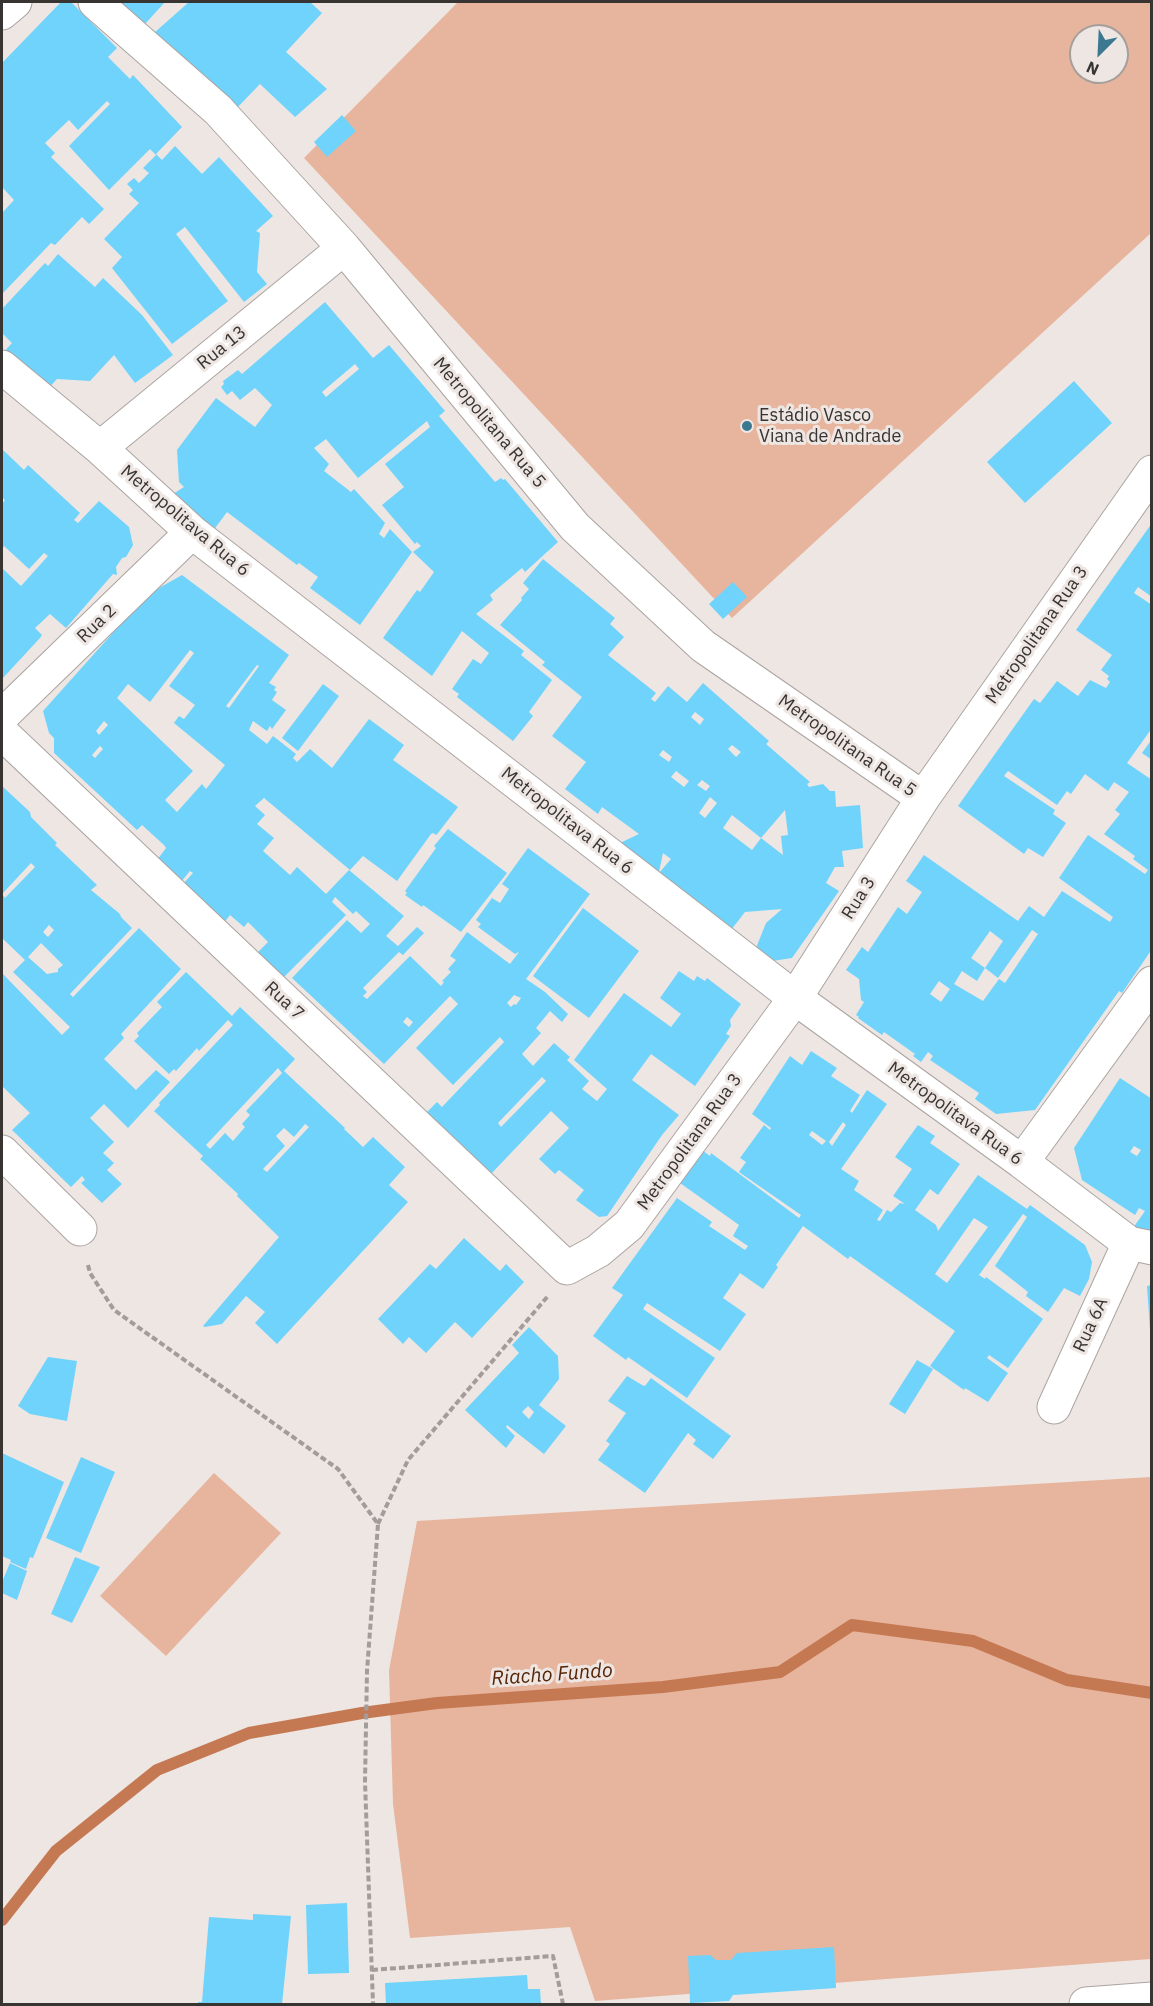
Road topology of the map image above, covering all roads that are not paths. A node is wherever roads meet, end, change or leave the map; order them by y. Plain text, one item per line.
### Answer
1 (15, 2) edge
2 (95, 2) edge
3 (2, 13) edge
4 (344, 248) junction
5 (2, 367) edge
6 (100, 448) junction
7 (1152, 472) edge
8 (192, 532) junction
9 (2, 716) edge
10 (2, 733) edge
11 (922, 798) junction
12 (1152, 982) edge
13 (795, 998) junction
14 (2, 1152) edge
15 (1023, 1162) junction
16 (80, 1229) road end
17 (1140, 1245) edge
18 (567, 1268) joint
19 (1053, 1407) dead end
20 (1133, 2002) edge
21 (1086, 2004) edge

1 - 3 street
2 - 4 street, Metropolitana Rua 5
4 - 6 street, Rua 13
4 - 11 street, Metropolitana Rua 5
5 - 6 street, Metropolitava Rua 6
6 - 8 street, Metropolitava Rua 6
7 - 11 street, Metropolitana Rua 3
8 - 9 street, Rua 2
8 - 13 street, Metropolitava Rua 6
10 - 18 street, Rua 7
11 - 13 street, Rua 3
12 - 15 street
13 - 15 street, Metropolitava Rua 6
13 - 18 street, Metropolitana Rua 3
14 - 16 street
15 - 17 street, Metropolitava Rua 6
17 - 19 street, Rua 6A
20 - 21 street

